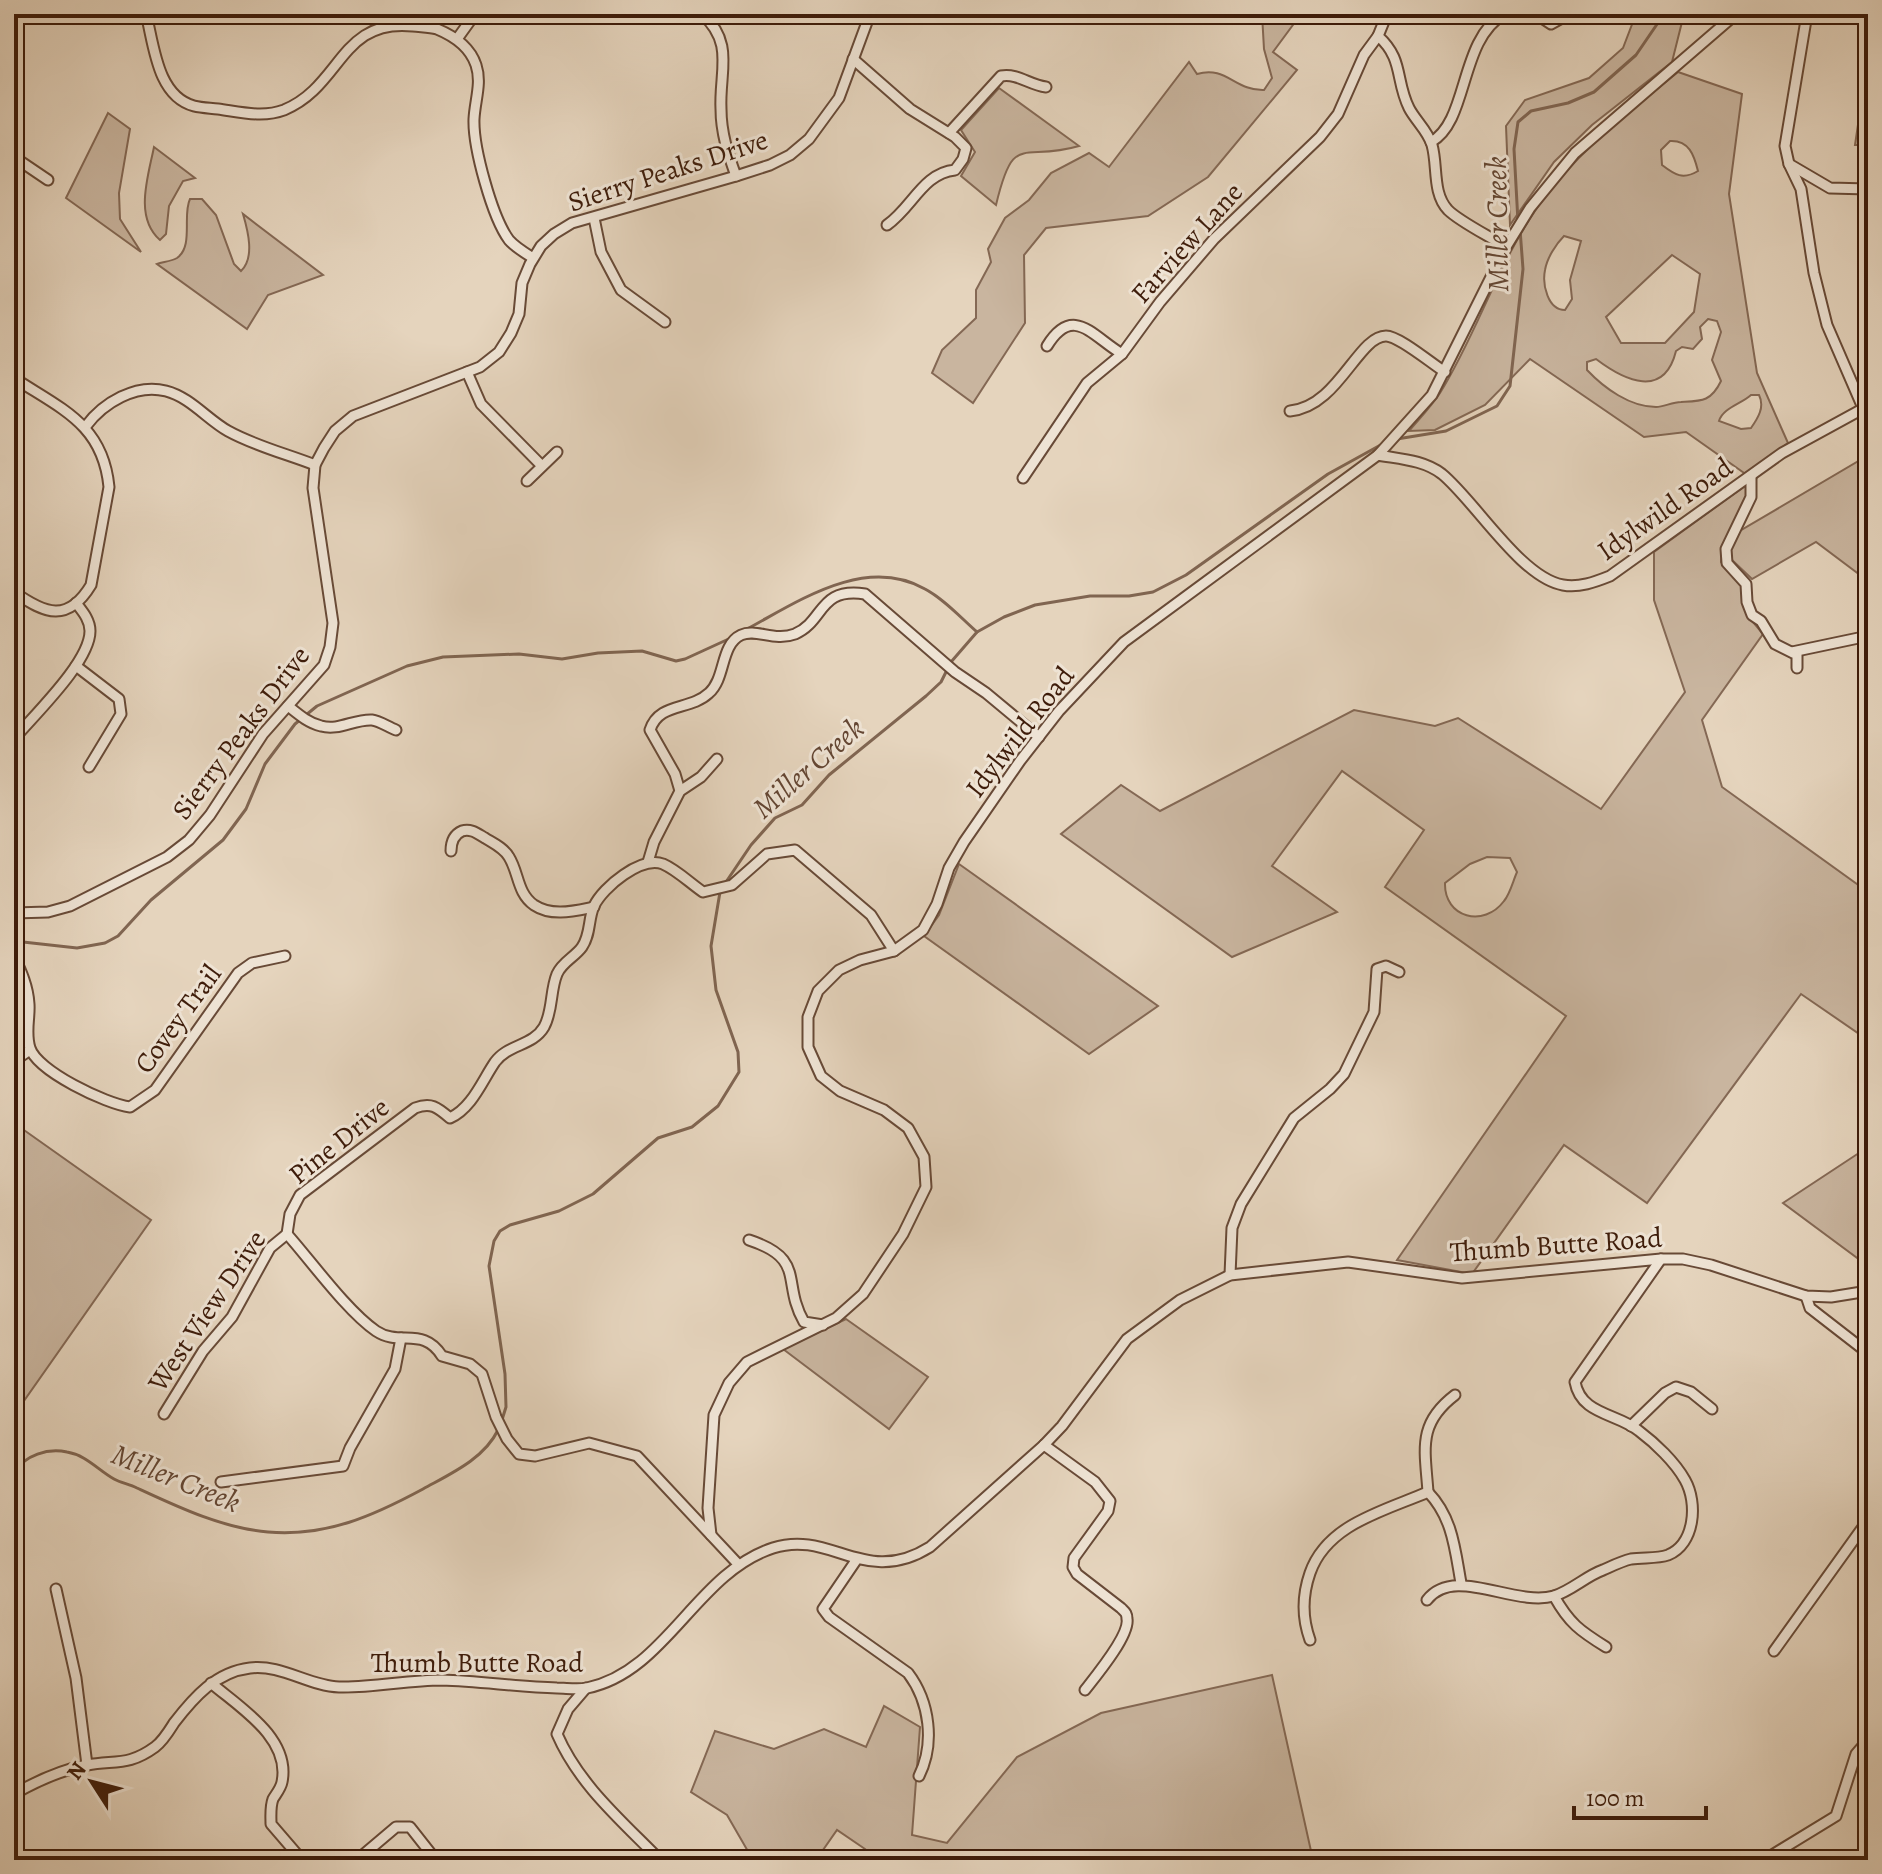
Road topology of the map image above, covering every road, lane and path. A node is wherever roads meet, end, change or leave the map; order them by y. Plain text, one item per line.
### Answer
1 (146, 14) edge
2 (475, 14) edge
3 (702, 14) edge
4 (870, 14) edge
5 (1387, 14) edge
6 (1504, 14) edge
7 (1536, 14) edge
8 (1561, 14) edge
9 (1736, 14) edge
10 (1807, 14) edge
11 (1378, 36) junction
12 (457, 39) junction
13 (853, 59) junction
14 (1046, 87) dead end
15 (949, 133) junction
16 (1431, 142) junction
17 (14, 157) edge
18 (1789, 164) junction
19 (736, 176) junction
20 (48, 180) dead end
21 (1868, 189) edge
22 (594, 218) junction
23 (887, 225) dead end
24 (1506, 247) junction
25 (533, 258) junction
26 (665, 322) dead end
27 (1047, 346) dead end
28 (1122, 354) junction
29 (467, 372) junction
30 (1445, 372) junction
31 (14, 378) edge
32 (1866, 407) edge
33 (1290, 411) dead end
34 (86, 426) junction
35 (557, 452) dead end
36 (1378, 455) junction
37 (315, 465) junction
38 (542, 466) junction
39 (1751, 476) junction
40 (1023, 478) dead end
41 (527, 481) dead end
42 (14, 592) edge
43 (76, 603) junction
44 (1868, 636) edge
45 (1792, 652) junction
46 (76, 666) junction
47 (1797, 668) dead end
48 (288, 706) junction
49 (396, 730) dead end
50 (1039, 737) junction
51 (14, 739) edge
52 (717, 759) dead end
53 (89, 767) dead end
54 (680, 791) junction
55 (451, 851) dead end
56 (648, 862) junction
57 (594, 907) junction
58 (14, 913) edge
59 (894, 951) junction
60 (14, 956) edge
61 (285, 956) dead end
62 (1399, 972) dead end
63 (30, 1050) junction
64 (14, 1061) edge
65 (287, 1234) junction
66 (749, 1240) dead end
67 (1661, 1259) junction
68 (1230, 1275) junction
69 (1868, 1291) edge
70 (1806, 1296) junction
71 (823, 1325) junction
72 (401, 1338) junction
73 (1868, 1353) edge
74 (1455, 1395) dead end
75 (1712, 1409) dead end
76 (164, 1414) dead end
77 (1631, 1426) junction
78 (1044, 1445) junction
79 (221, 1482) dead end
80 (1428, 1492) junction
81 (1868, 1520) edge
82 (711, 1535) junction
83 (857, 1559) junction
84 (738, 1564) junction
85 (1461, 1583) junction
86 (56, 1589) dead end
87 (1554, 1596) junction
88 (1427, 1600) dead end
89 (1310, 1640) dead end
90 (1606, 1647) dead end
91 (1774, 1651) dead end
92 (211, 1683) junction
93 (586, 1688) junction
94 (1085, 1690) dead end
95 (1868, 1740) edge
96 (87, 1765) junction
97 (919, 1776) dead end
98 (14, 1794) edge
99 (302, 1860) edge
100 (357, 1860) edge
101 (436, 1860) edge
102 (660, 1860) edge
103 (1764, 1860) edge

1 - 12 street
2 - 12 street
3 - 19 street
4 - 13 street, Sierry Peaks Drive
5 - 11 street, Farview Lane
6 - 16 street
7 - 8 street
9 - 24 street
10 - 18 street
11 - 16 street
11 - 28 street, Farview Lane
12 - 25 street
13 - 15 street
13 - 19 street, Sierry Peaks Drive
14 - 15 street
15 - 23 street
16 - 24 street
17 - 20 street
18 - 21 street
18 - 32 street
19 - 22 street, Sierry Peaks Drive
22 - 25 street, Sierry Peaks Drive
22 - 26 street
24 - 30 street
25 - 29 street, Sierry Peaks Drive
27 - 28 street
28 - 40 street, Farview Lane
29 - 37 street, Sierry Peaks Drive
29 - 38 street
30 - 33 street
30 - 36 street
31 - 34 street
32 - 39 street, Idylwild Road
34 - 37 street
34 - 43 street
35 - 38 street
36 - 39 street, Idylwild Road
36 - 50 street, Idylwild Road
37 - 48 street, Sierry Peaks Drive
38 - 41 street
39 - 45 street
42 - 43 street
43 - 46 street
44 - 45 street
45 - 47 street
46 - 51 street
46 - 53 street
48 - 49 street
48 - 58 street, Sierry Peaks Drive
50 - 54 street
50 - 59 street, Idylwild Road
52 - 54 street
54 - 56 street
55 - 57 street
56 - 57 street, Pine Drive
56 - 59 street
57 - 65 street, Pine Drive
59 - 71 street, Idylwild Road
60 - 63 street
61 - 63 street, Covey Trail
62 - 68 street
63 - 64 street
65 - 72 street
65 - 76 street, West View Drive
66 - 71 street
67 - 68 street, Thumb Butte Road
67 - 70 street, Thumb Butte Road
67 - 77 street
68 - 78 street, Thumb Butte Road
69 - 70 street, Thumb Butte Road
70 - 73 street
71 - 82 street, Idylwild Road
72 - 79 street
72 - 82 street
74 - 80 street
75 - 77 street
77 - 87 street
78 - 83 street, Thumb Butte Road
78 - 94 street
80 - 85 street
80 - 89 street
81 - 91 street
82 - 84 street
83 - 84 street, Thumb Butte Road
83 - 97 street
84 - 93 street, Thumb Butte Road
85 - 87 street
85 - 88 street
86 - 96 street
87 - 90 street
92 - 93 street, Thumb Butte Road
92 - 96 street, Thumb Butte Road
92 - 99 street
93 - 102 street
95 - 103 street
96 - 98 street, Thumb Butte Road
100 - 101 street

